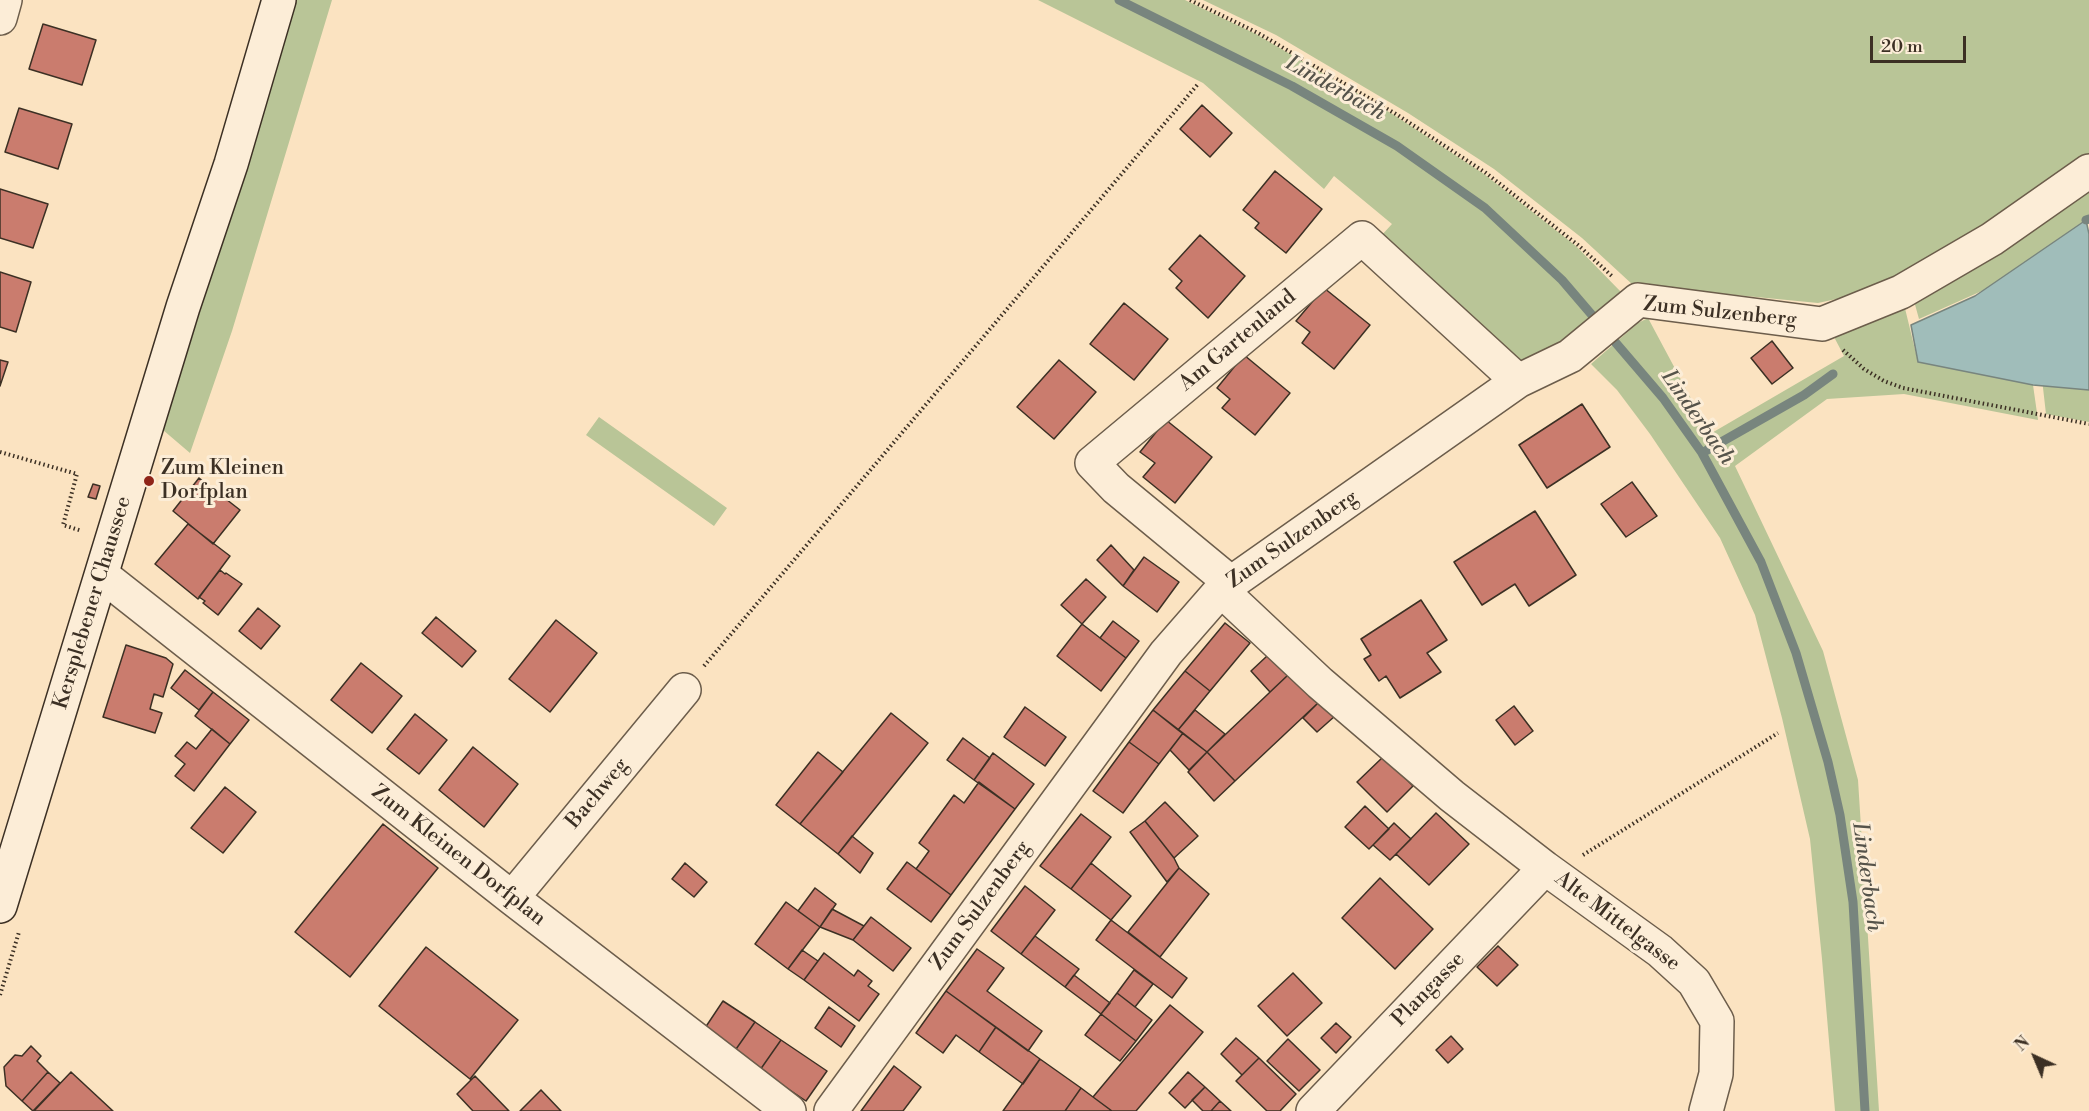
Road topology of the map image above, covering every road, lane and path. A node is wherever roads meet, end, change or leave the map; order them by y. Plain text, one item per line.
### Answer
1 (5, 0) edge
2 (279, 0) edge
3 (1190, 0) edge
4 (0, 18) edge
5 (1198, 84) dead end
6 (2089, 171) edge
7 (1631, 305) junction
8 (1822, 324) junction
9 (1518, 381) junction
10 (2089, 424) edge
11 (0, 452) edge
12 (112, 542) junction
13 (102, 575) junction
14 (1226, 586) junction
15 (684, 690) joint
16 (1778, 732) dead end
17 (1551, 872) junction
18 (512, 898) junction
19 (0, 906) edge
20 (789, 1111) edge
21 (831, 1111) edge
22 (1313, 1111) edge
23 (1706, 1111) edge

1 - 4 street
2 - 12 street, Kersplebener Chaussee
3 - 7 path
5 - 15 path
6 - 8 street, Zum Sulzenberg
7 - 8 street, Zum Sulzenberg
7 - 9 street, Zum Sulzenberg
8 - 10 path
9 - 14 street, Zum Sulzenberg
9 - 14 street, Am Gartenland
11 - 12 path
12 - 13 street, Kersplebener Chaussee
13 - 18 street, Zum Kleinen Dorfplan
13 - 19 street, Kersplebener Chaussee
14 - 17 street, Zum Sulzenberg
14 - 21 street, Zum Sulzenberg
15 - 18 street, Bachweg
16 - 17 path
17 - 22 street, Plangasse
17 - 23 street, Alte Mittelgasse
18 - 20 street, Zum Kleinen Dorfplan

